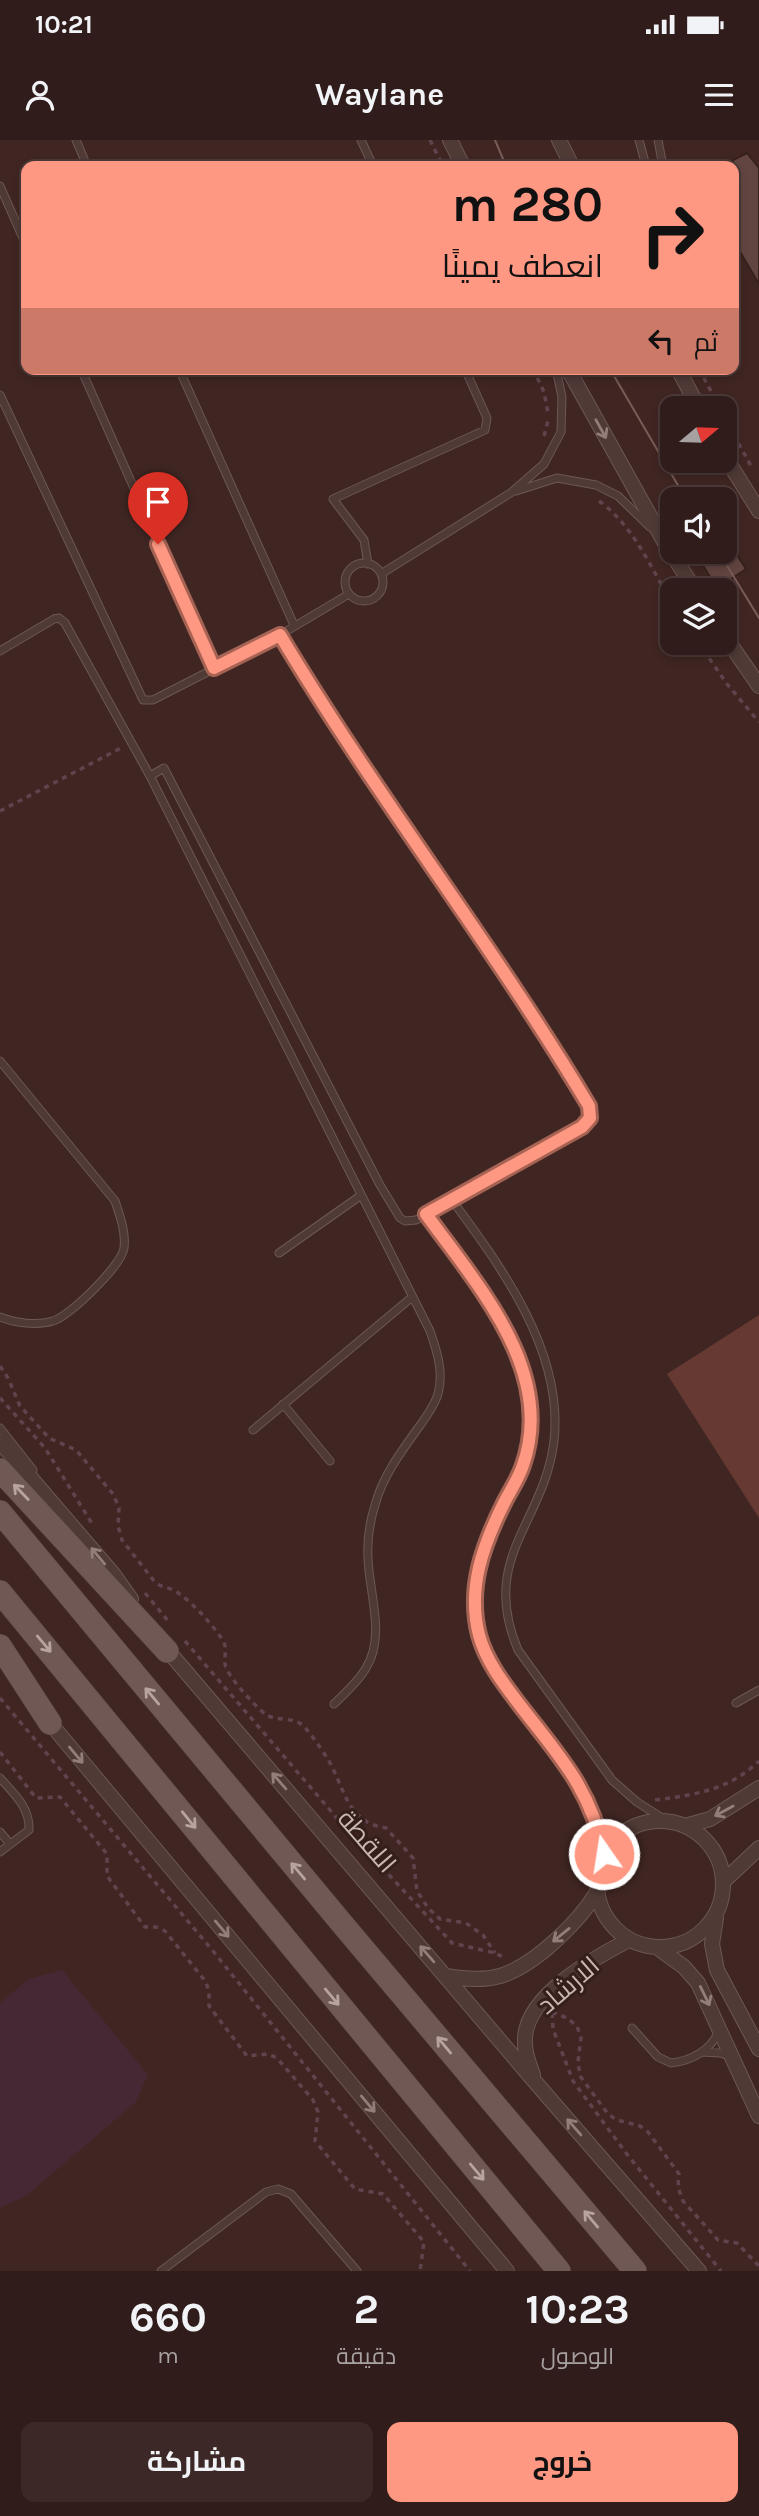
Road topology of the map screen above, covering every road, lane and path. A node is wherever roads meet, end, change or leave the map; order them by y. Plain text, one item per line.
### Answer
1 (75, 140) edge
2 (361, 140) edge
3 (430, 140) edge
4 (450, 140) edge
5 (559, 140) edge
6 (639, 140) edge
7 (658, 140) edge
8 (85, 161) edge
9 (371, 161) edge
10 (440, 161) edge
11 (460, 161) edge
12 (570, 161) edge
13 (645, 161) edge
14 (662, 161) edge
15 (0, 186) edge
16 (21, 234) edge
17 (84, 375) edge
18 (182, 375) edge
19 (468, 375) edge
20 (536, 375) edge
21 (557, 375) edge
22 (571, 375) edge
23 (681, 375) edge
24 (702, 375) edge
25 (0, 396) edge
26 (693, 396) edge
27 (714, 396) edge
28 (544, 436) dead end
29 (737, 440) edge
30 (754, 471) dead end
31 (735, 473) edge
32 (596, 485) junction
33 (512, 492) junction
34 (759, 511) edge
35 (660, 535) edge
36 (660, 539) edge
37 (368, 564) junction
38 (381, 574) junction
39 (660, 583) edge
40 (349, 594) junction
41 (294, 625) junction
42 (280, 635) junction
43 (0, 652) edge
44 (737, 654) edge
45 (707, 655) edge
46 (214, 668) junction
47 (759, 686) edge
48 (759, 722) edge
49 (132, 742) junction
50 (150, 776) junction
51 (0, 811) edge
52 (0, 1062) edge
53 (360, 1196) junction
54 (452, 1200) junction
55 (426, 1214) junction
56 (279, 1253) dead end
57 (411, 1298) junction
58 (0, 1317) edge
59 (0, 1366) edge
60 (0, 1398) edge
61 (283, 1404) junction
62 (0, 1428) edge
63 (253, 1430) dead end
64 (0, 1442) edge
65 (330, 1461) dead end
66 (0, 1470) edge
67 (59, 1508) junction
68 (0, 1512) edge
69 (95, 1527) dead end
70 (144, 1591) dead end
71 (0, 1592) edge
72 (0, 1646) edge
73 (167, 1651) junction
74 (0, 1666) edge
75 (759, 1690) edge
76 (0, 1698) edge
77 (736, 1703) dead end
78 (334, 1704) dead end
79 (50, 1723) junction
80 (0, 1752) edge
81 (759, 1761) edge
82 (0, 1778) edge
83 (759, 1788) edge
84 (637, 1802) junction
85 (667, 1821) junction
86 (685, 1826) junction
87 (0, 1832) edge
88 (10, 1844) junction
89 (759, 1848) edge
90 (0, 1852) edge
91 (604, 1854) junction
92 (723, 1882) junction
93 (597, 1892) junction
94 (716, 1913) junction
95 (629, 1940) junction
96 (658, 1948) junction
97 (495, 1953) junction
98 (516, 1970) junction
99 (446, 1976) junction
100 (547, 2007) junction
101 (632, 2028) dead end
102 (719, 2029) junction
103 (759, 2049) edge
104 (702, 2053) junction
105 (732, 2057) junction
106 (536, 2083) junction
107 (759, 2116) edge
108 (759, 2266) edge
109 (161, 2271) edge
110 (357, 2271) edge
111 (420, 2271) edge
112 (470, 2271) edge
113 (507, 2271) edge
114 (559, 2271) edge
115 (635, 2271) edge
116 (699, 2271) edge
117 (721, 2271) edge

1 - 8 lane
2 - 9 lane
3 - 10 path
4 - 11 street
5 - 12 street
6 - 13 lane
7 - 14 lane
15 - 16 lane
17 - 46 lane
18 - 41 lane
19 - 37 lane
20 - 28 path
21 - 33 lane
22 -> 35 street
23 - 26 street
24 - 27 path
25 - 46 lane
29 - 30 path
31 - 34 street
32 - 33 lane
32 - 36 lane
32 - 39 path
33 - 38 lane
37 - 38 lane
37 - 40 lane
38 - 40 lane
40 - 41 lane
41 - 42 lane
42 - 46 lane
42 - 54 lane
43 - 49 lane
44 - 47 street
45 - 48 path
49 - 50 lane
49 - 51 path
50 - 53 lane
50 - 55 lane
52 - 58 lane
53 - 56 lane
53 - 57 lane
54 - 55 lane
54 - 84 lane
55 - 91 lane
57 - 61 lane
57 - 78 lane
59 - 97 path
60 - 69 path
61 - 63 lane
61 - 65 lane
62 - 67 lane
64 - 67 street, اللقطة
73 -> 66 main road
73 -> 67 street, اللقطة
115 -> 68 main road
70 - 97 path
71 -> 114 main road
72 - 79 main road
99 -> 73 street, اللقطة
74 - 79 street
75 - 77 lane
76 - 112 path
79 -> 113 street
80 - 111 path
81 - 84 path
82 - 88 lane
83 -> 86 street
84 - 85 lane
85 - 86 street
85 - 91 street
86 - 92 street
87 - 88 lane
88 - 90 lane
89 - 92 street
91 - 93 street
92 - 94 street
93 - 95 street
93 -> 98 street, الارشاد
94 - 96 street
94 - 103 street
95 - 96 street
95 - 100 street, الارشاد
96 -> 102 street
97 - 98 path
98 - 99 street, الارشاد
99 - 106 street, اللقطة
100 - 106 street, الارشاد
100 - 108 path
100 - 117 path
101 - 104 lane
102 - 104 lane
102 - 105 street
104 - 105 lane
105 - 107 street
116 -> 106 street, اللقطة
109 - 110 lane

